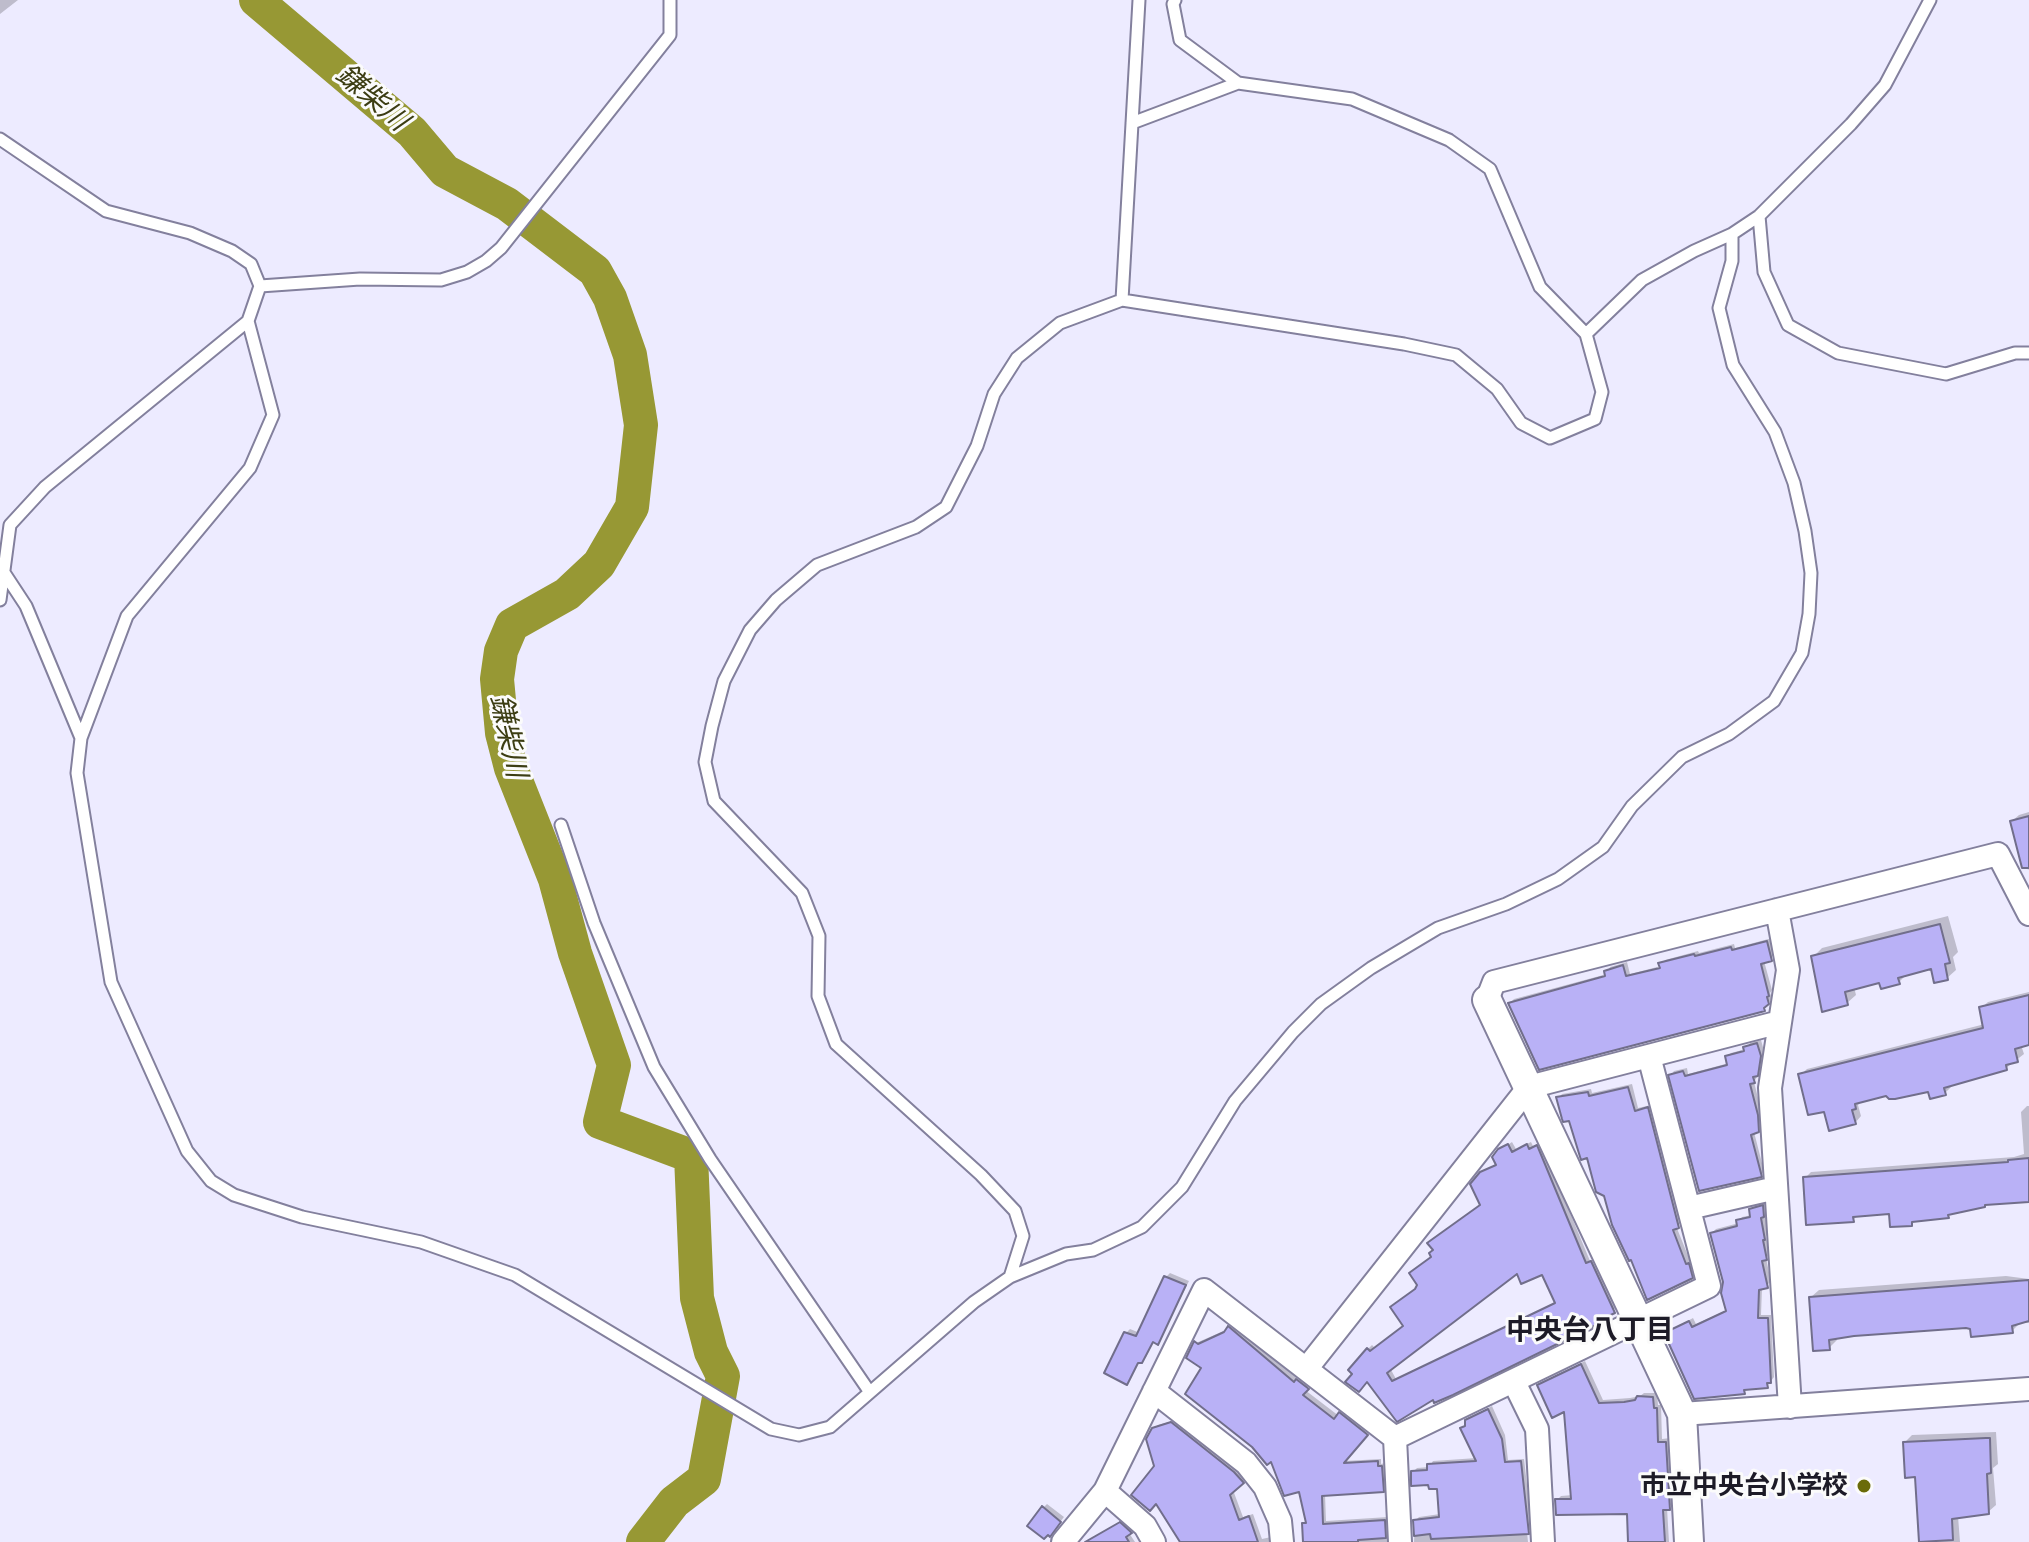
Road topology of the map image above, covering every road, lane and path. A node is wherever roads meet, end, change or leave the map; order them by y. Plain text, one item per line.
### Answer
1 (670, 0) edge
2 (1139, 0) edge
3 (1175, 0) edge
4 (1930, 0) edge
5 (1238, 83) junction
6 (1132, 123) junction
7 (0, 139) edge
8 (1759, 216) junction
9 (1732, 234) junction
10 (260, 286) junction
11 (1122, 300) junction
12 (248, 321) junction
13 (1586, 334) junction
14 (2029, 353) edge
15 (3, 571) junction
16 (0, 600) edge
17 (81, 738) junction
18 (561, 825) dead end
19 (1777, 910) junction
20 (2029, 914) edge
21 (1487, 1000) joint
22 (1780, 1022) junction
23 (1649, 1056) junction
24 (1529, 1087) junction
25 (1776, 1188) junction
26 (1689, 1208) junction
27 (1010, 1277) junction
28 (1639, 1321) junction
29 (1307, 1368) junction
30 (1514, 1382) junction
31 (2029, 1389) edge
32 (869, 1391) junction
33 (1154, 1391) junction
34 (1790, 1407) junction
35 (1682, 1414) junction
36 (1395, 1438) junction
37 (1105, 1491) junction
38 (1063, 1542) edge
39 (1154, 1542) edge
40 (1282, 1542) edge
41 (1400, 1542) edge
42 (1543, 1542) edge
43 (1689, 1542) edge

1 - 10 lane
2 - 6 lane
3 - 5 lane
4 - 8 lane
5 - 6 lane
5 - 13 lane
6 - 11 lane
7 - 10 lane
8 - 9 lane
8 - 14 lane
9 - 13 lane
9 - 27 lane
10 - 12 lane
11 - 13 lane
11 - 27 lane
12 - 15 lane
12 - 17 lane
15 - 16 lane
15 - 17 lane
17 - 32 lane
18 - 32 lane
19 - 20 street
19 - 21 street
19 - 22 street
21 - 24 street
22 - 23 street
22 - 25 street
23 - 24 street
23 - 26 street
24 - 28 street
24 - 29 street
25 - 26 street
25 - 34 street
26 - 28 street
27 - 32 lane
28 - 30 street
28 - 35 street
29 - 33 street
29 - 36 street
30 - 36 street
30 - 42 street
31 - 34 street
33 - 37 street
33 - 40 street
34 - 35 street
35 - 43 street
36 - 41 street
37 - 38 street
37 - 39 street

